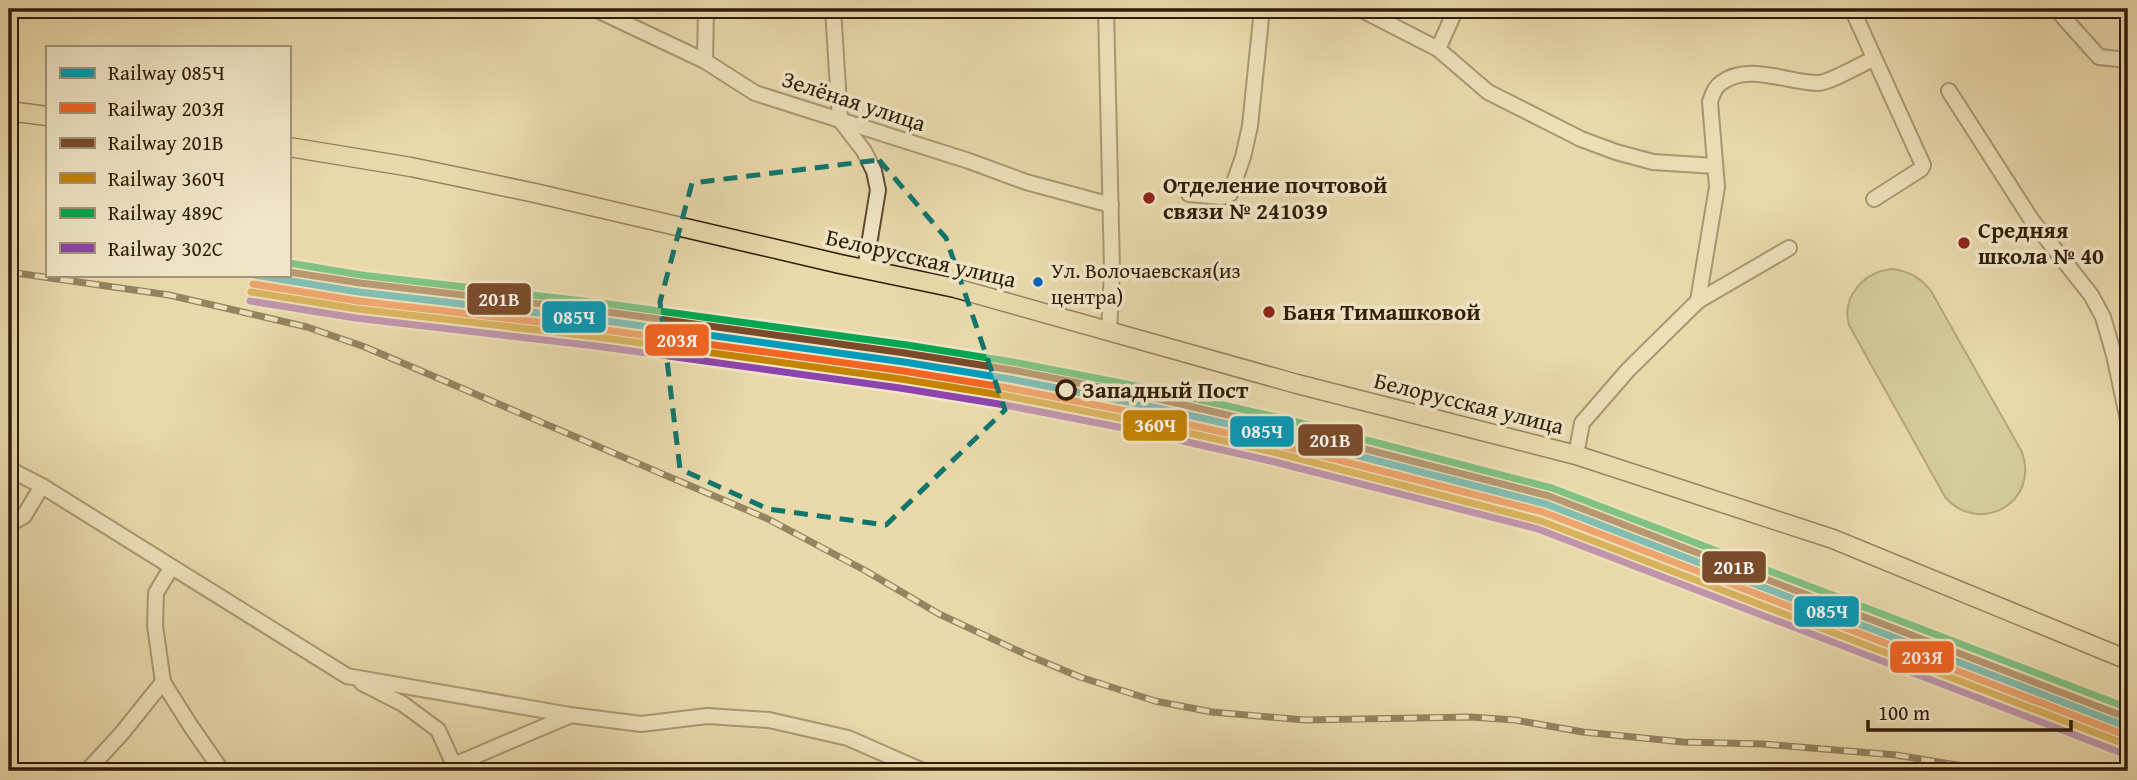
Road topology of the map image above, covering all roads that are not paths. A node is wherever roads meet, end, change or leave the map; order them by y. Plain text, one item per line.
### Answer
1 (595, 9) edge
2 (706, 9) edge
3 (833, 9) edge
4 (1106, 9) edge
5 (1262, 9) edge
6 (1360, 9) edge
7 (1456, 9) edge
8 (1852, 9) edge
9 (2056, 9) edge
10 (1438, 49) junction
11 (1873, 59) junction
12 (2128, 60) edge
13 (705, 61) junction
14 (1949, 91) dead end
15 (9, 111) edge
16 (46, 116) edge
17 (840, 120) junction
18 (290, 147) edge
19 (1715, 166) junction
20 (1189, 194) dead end
21 (1874, 199) dead end
22 (1111, 205) junction
23 (1789, 248) dead end
24 (865, 269) junction
25 (1698, 301) junction
26 (1109, 331) junction
27 (2128, 420) edge
28 (1576, 455) junction
29 (9, 469) edge
30 (42, 486) junction
31 (9, 524) edge
32 (171, 568) junction
33 (2128, 660) edge
34 (347, 676) junction
35 (163, 682) junction
36 (570, 715) junction
37 (452, 768) edge
38 (87, 771) edge
39 (222, 771) edge
40 (923, 771) edge

1 - 13 street, Зелёная улица
2 - 13 street
3 - 17 street
4 - 22 street
5 - 20 street
6 - 10 street
7 - 10 street
8 - 11 street
9 - 12 street
10 - 19 street
11 - 19 street
11 - 21 street
13 - 17 street, Зелёная улица
14 - 27 street
15 - 16 main road
17 - 22 street, Зелёная улица
17 - 24 street
18 - 24 main road, Белорусская улица
19 - 25 street
22 - 26 street
23 - 25 street, Белорусская улица
24 - 26 main road, Белорусская улица
25 - 28 street, Белорусская улица
26 - 28 main road, Белорусская улица
28 - 33 main road, Белорусская улица
29 - 30 street
30 - 31 street
30 - 32 street
32 - 34 street
32 - 35 street
34 - 36 street
34 - 37 street
35 - 38 street
35 - 39 street
36 - 37 street
36 - 40 street

